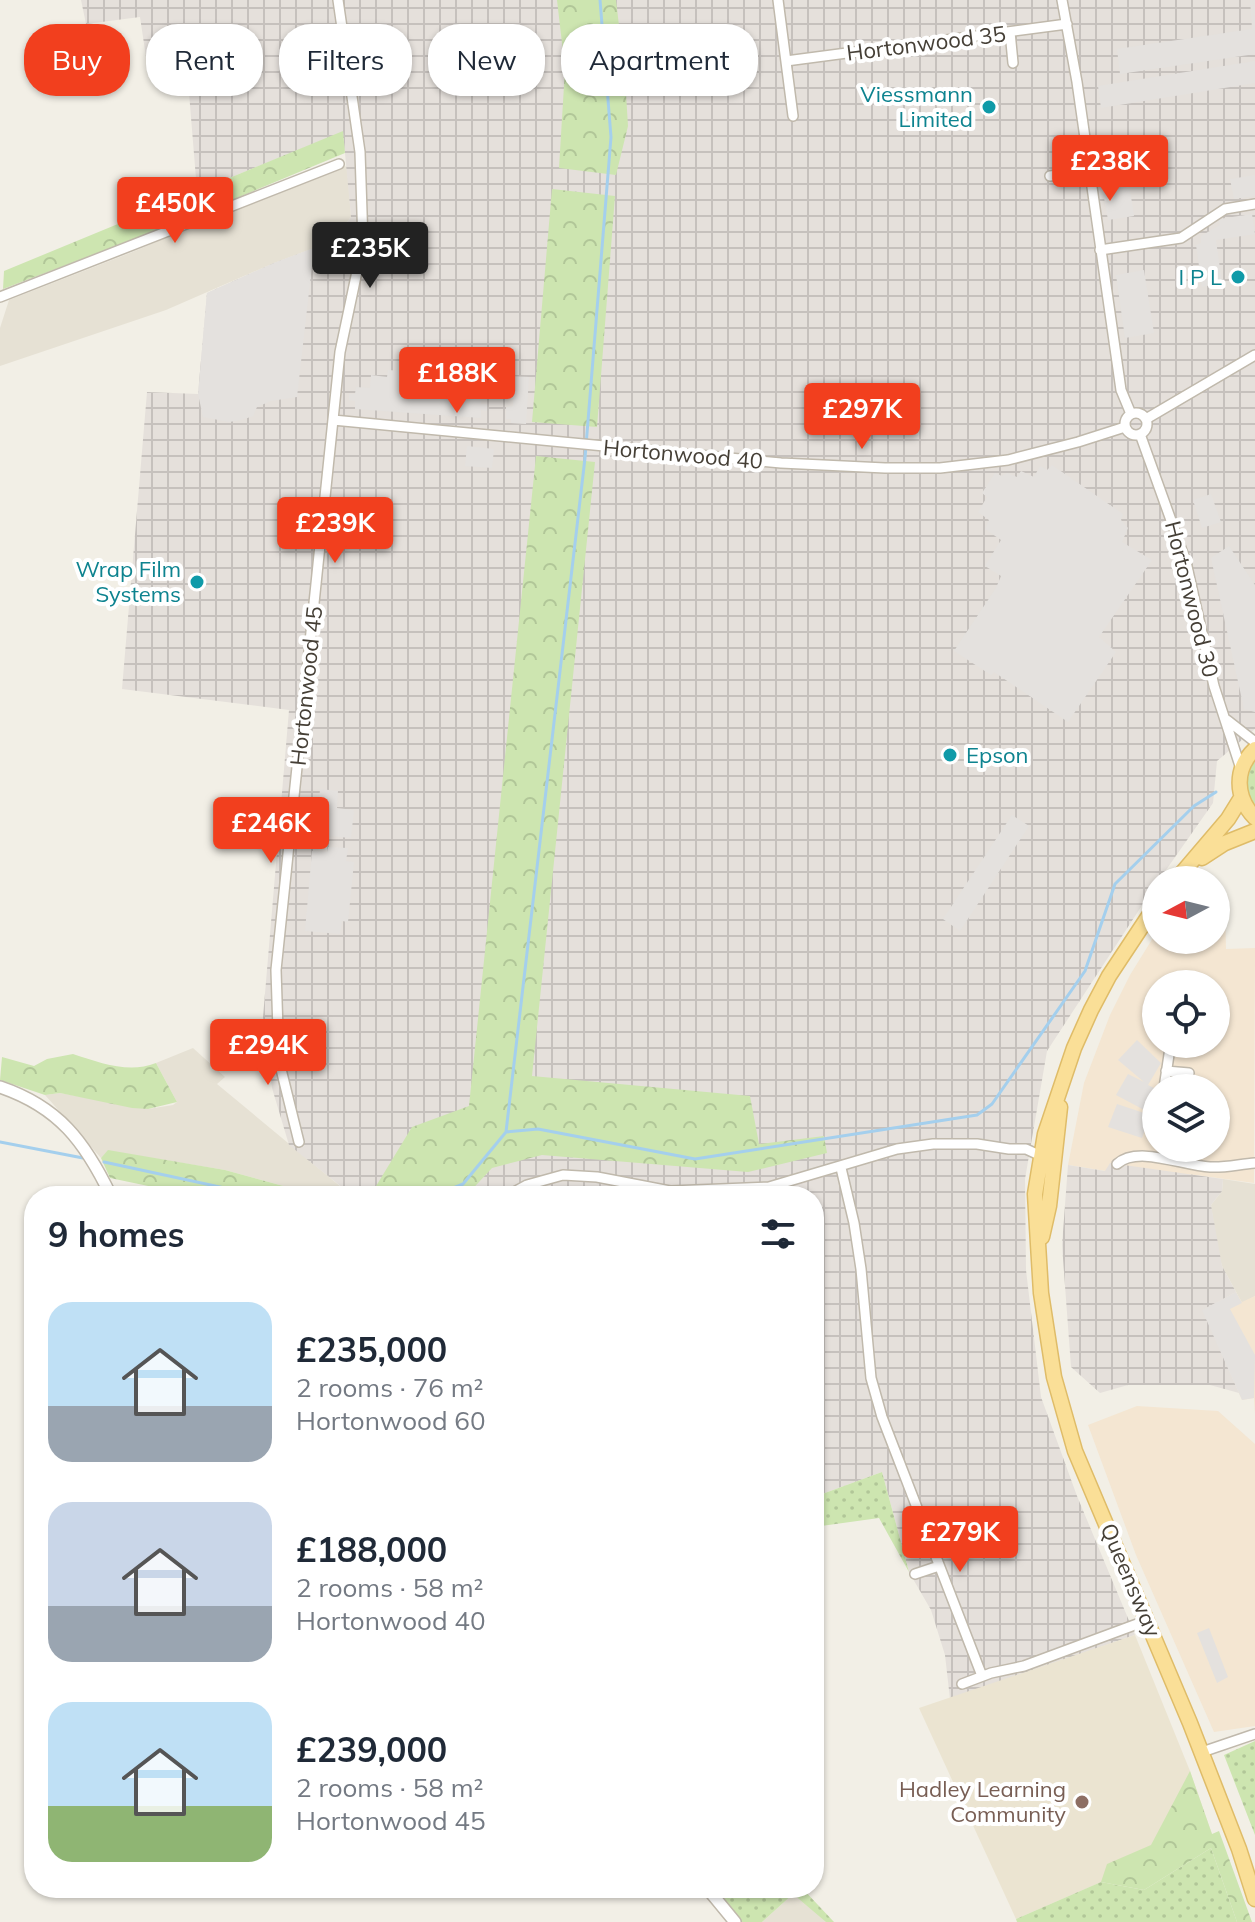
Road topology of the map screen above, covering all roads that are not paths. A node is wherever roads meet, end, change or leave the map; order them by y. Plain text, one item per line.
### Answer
1 (338, 0) edge
2 (778, 0) edge
3 (1062, 0) edge
4 (1067, 24) junction
5 (1010, 32) junction
6 (786, 61) junction
7 (1013, 63) dead end
8 (793, 116) dead end
9 (339, 164) dead end
10 (1089, 171) junction
11 (1050, 176) dead end
12 (1255, 204) edge
13 (1100, 250) junction
14 (0, 297) edge
15 (1255, 355) edge
16 (1131, 414) junction
17 (1146, 419) junction
18 (333, 420) junction
19 (1125, 427) junction
20 (1140, 434) junction
21 (1227, 720) junction
22 (1255, 742) edge
23 (1255, 749) edge
24 (1241, 769) junction
25 (1241, 798) junction
26 (1255, 818) edge
27 (1255, 831) edge
28 (1189, 866) edge
29 (1190, 866) edge
30 (1142, 926) edge
31 (1168, 1058) edge
32 (1166, 1071) junction
33 (1189, 1073) dead end
34 (1166, 1074) edge
35 (0, 1087) edge
36 (299, 1142) dead end
37 (1142, 1155) edge
38 (1047, 1156) junction
39 (1192, 1162) edge
40 (1255, 1163) edge
41 (1117, 1164) dead end
42 (841, 1168) junction
43 (106, 1186) edge
44 (525, 1186) edge
45 (644, 1186) edge
46 (773, 1186) edge
47 (939, 1566) junction
48 (915, 1574) dead end
49 (1148, 1620) junction
50 (982, 1676) junction
51 (962, 1684) dead end
52 (1255, 1734) edge
53 (1202, 1752) junction
54 (715, 1898) edge
55 (1255, 1899) edge
56 (735, 1922) edge

1 - 18 street, Hortonwood 45
2 - 6 street
3 - 4 street
4 - 5 street, Hortonwood 35
4 - 10 street
5 - 6 street, Hortonwood 35
5 - 7 street
6 - 8 street
9 - 14 street
10 - 11 street
10 - 13 street
12 - 13 street
13 - 16 street
15 - 17 street
16 - 17 street
16 - 19 street
17 - 20 street
18 - 19 street, Hortonwood 40
18 - 36 street, Hortonwood 45
19 - 20 street
20 - 21 street, Hortonwood 30
21 - 22 street
21 - 24 street, Hortonwood 30
23 - 24 main road
24 - 25 main road
25 - 26 main road
25 - 28 main road
27 - 29 main road
30 - 38 main road, Queensway
31 - 32 street
32 - 33 street
32 - 34 street
35 - 43 street
37 - 41 street
38 - 42 street
38 - 49 main road, Queensway
39 - 40 street
42 - 46 street
42 - 47 street
44 - 45 street
47 - 48 street
47 - 50 street
49 - 50 street
49 - 53 main road, Queensway
50 - 51 street
52 - 53 street
53 - 55 main road, Queensway
54 - 56 street

